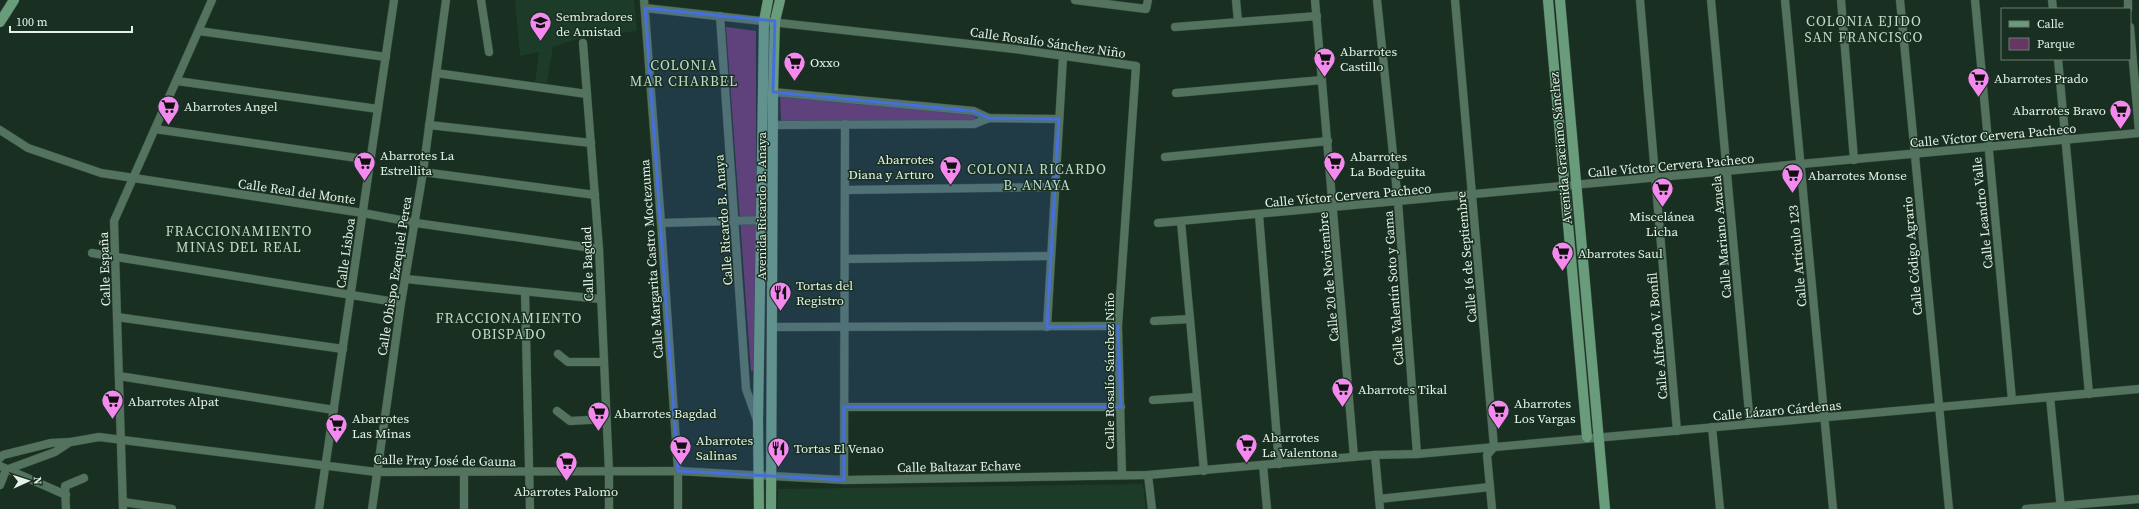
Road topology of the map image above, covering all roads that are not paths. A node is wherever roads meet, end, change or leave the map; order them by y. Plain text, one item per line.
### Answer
1 (14, 0) edge
2 (212, 0) edge
3 (394, 0) edge
4 (446, 0) edge
5 (481, 0) edge
6 (768, 0) edge
7 (780, 0) edge
8 (1076, 0) edge
9 (1148, 0) edge
10 (1236, 0) edge
11 (1315, 0) edge
12 (1377, 0) edge
13 (1455, 0) edge
14 (1548, 0) edge
15 (1560, 0) edge
16 (1640, 0) edge
17 (1711, 0) edge
18 (1785, 0) edge
19 (1841, 0) edge
20 (1900, 0) edge
21 (1975, 0) edge
22 (1086, 1) edge
23 (644, 4) edge
24 (720, 16) junction
25 (1317, 16) junction
26 (764, 21) junction
27 (775, 21) junction
28 (0, 22) edge
29 (1238, 22) junction
30 (1175, 27) dead end
31 (199, 30) junction
32 (2131, 39) edge
33 (583, 43) dead end
34 (489, 52) dead end
35 (386, 56) junction
36 (1063, 57) junction
37 (2058, 60) edge
38 (436, 73) junction
39 (1322, 80) junction
40 (176, 81) junction
41 (773, 92) junction
42 (1176, 93) dead end
43 (587, 94) junction
44 (378, 109) junction
45 (989, 118) junction
46 (1059, 119) junction
47 (846, 124) junction
48 (429, 125) junction
49 (774, 125) junction
50 (155, 129) junction
51 (0, 130) edge
52 (2139, 132) edge
53 (2065, 140) junction
54 (1328, 141) junction
55 (591, 144) junction
56 (1987, 148) junction
57 (1914, 154) junction
58 (1165, 157) dead end
59 (371, 160) junction
60 (1854, 160) junction
61 (1801, 166) junction
62 (423, 172) junction
63 (1727, 172) junction
64 (1656, 178) junction
65 (133, 179) junction
66 (1576, 186) junction
67 (1056, 187) junction
68 (1565, 187) junction
69 (845, 190) junction
70 (595, 195) junction
71 (1472, 195) junction
72 (1398, 202) junction
73 (1334, 208) junction
74 (363, 213) junction
75 (1259, 215) junction
76 (761, 220) junction
77 (774, 220) junction
78 (735, 222) junction
79 (1181, 222) junction
80 (416, 223) junction
81 (661, 223) junction
82 (1158, 223) dead end
83 (599, 249) junction
84 (92, 253) dead end
85 (116, 256) junction
86 (1051, 256) junction
87 (845, 259) junction
88 (406, 279) junction
89 (525, 292) junction
90 (351, 296) junction
91 (600, 299) junction
92 (401, 303) junction
93 (117, 317) junction
94 (1190, 319) junction
95 (1154, 321) dead end
96 (1118, 326) junction
97 (773, 327) junction
98 (1047, 327) junction
99 (845, 328) junction
100 (343, 349) junction
101 (558, 354) dead end
102 (603, 362) junction
103 (119, 376) junction
104 (2139, 389) edge
105 (2089, 394) junction
106 (1197, 397) junction
107 (2050, 397) junction
108 (1153, 400) dead end
109 (2012, 400) junction
110 (844, 407) junction
111 (1120, 407) junction
112 (1939, 407) junction
113 (334, 410) junction
114 (557, 411) dead end
115 (1824, 417) junction
116 (606, 419) junction
117 (758, 421) junction
118 (1750, 424) junction
119 (1712, 427) junction
120 (1677, 431) junction
121 (1600, 437) junction
122 (121, 438) junction
123 (1587, 438) junction
124 (71, 442) junction
125 (1494, 447) junction
126 (1418, 454) junction
127 (1375, 455) junction
128 (1354, 457) junction
129 (0, 458) edge
130 (1279, 464) junction
131 (326, 466) junction
132 (1264, 466) junction
133 (3, 468) edge
134 (678, 471) junction
135 (1204, 471) junction
136 (376, 472) junction
137 (464, 472) junction
138 (609, 472) junction
139 (530, 473) junction
140 (758, 474) junction
141 (771, 475) junction
142 (1122, 475) junction
143 (1148, 475) junction
144 (84, 478) dead end
145 (844, 480) junction
146 (0, 485) edge
147 (1490, 487) junction
148 (66, 495) junction
149 (1379, 499) junction
150 (2139, 499) edge
151 (123, 505) edge
152 (2061, 507) edge
153 (66, 509) edge
154 (172, 509) edge
155 (319, 509) edge
156 (372, 509) edge
157 (464, 509) edge
158 (530, 509) edge
159 (609, 509) edge
160 (678, 509) edge
161 (759, 509) edge
162 (771, 509) edge
163 (1152, 509) edge
164 (1267, 509) edge
165 (1380, 509) edge
166 (1492, 509) edge
167 (1605, 509) edge
168 (1720, 509) edge
169 (1833, 509) edge
170 (1949, 509) edge
171 (2026, 509) edge

1 - 28 main road
2 - 31 street, Calle España
3 - 35 street, Calle Lisboa
4 - 38 street, Calle Obispo Ezequiel Perea
5 - 34 street
6 - 26 main road, Avenida Ricardo B. Anaya
7 - 27 main road, Avenida Ricardo B. Anaya
8 - 22 street
9 - 22 street
10 - 29 street
11 - 25 street, Calle 20 de Noviembre
12 - 72 street, Calle Valentín Soto y Gama
13 - 71 street, Calle 16 de Septiembre
14 - 68 main road, Avenida Graciano Sánchez
15 - 66 main road, Avenida Graciano Sánchez
16 - 64 street, Calle Alfredo V. Bonfil
17 - 63 street, Calle Mariano Azuela
18 - 61 street, Calle Artículo 123
19 - 60 street
20 - 57 street, Calle Código Agrario
21 - 56 street, Calle Leandro Valle
23 - 24 street, Calle Rosalío Sánchez Niño
23 - 81 street, Calle Margarita Castro Moctezuma
24 - 26 street, Calle Rosalío Sánchez Niño
24 - 78 street, Calle Ricardo B. Anaya
25 - 29 street
25 - 39 street, Calle 20 de Noviembre
26 - 27 street, Calle Rosalío Sánchez Niño
26 - 76 main road, Avenida Ricardo B. Anaya
27 - 36 street, Calle Rosalío Sánchez Niño
27 - 41 main road, Avenida Ricardo B. Anaya
29 - 30 street
31 - 35 street
31 - 40 street, Calle España
32 - 52 street
33 - 43 street, Calle Bagdad
35 - 44 street, Calle Lisboa
36 - 46 street
36 - 96 street, Calle Rosalío Sánchez Niño
37 - 53 street
38 - 43 street
38 - 48 street, Calle Obispo Ezequiel Perea
39 - 42 street
39 - 54 street, Calle 20 de Noviembre
40 - 44 street
40 - 50 street, Calle España
41 - 45 street
41 - 49 main road, Avenida Ricardo B. Anaya
43 - 55 street, Calle Bagdad
44 - 59 street, Calle Lisboa
45 - 46 street
45 - 47 street
46 - 67 street
47 - 49 street
47 - 69 street
48 - 55 street
48 - 62 street, Calle Obispo Ezequiel Perea
49 - 77 main road, Avenida Ricardo B. Anaya
50 - 59 street
50 - 65 street, Calle España
51 - 65 street, Calle Real del Monte
52 - 53 street, Calle Víctor Cervera Pacheco
53 - 56 street, Calle Víctor Cervera Pacheco
53 - 105 street
54 - 58 street
54 - 73 street, Calle 20 de Noviembre
55 - 70 street, Calle Bagdad
56 - 57 street, Calle Víctor Cervera Pacheco
56 - 109 street, Calle Leandro Valle
57 - 60 street, Calle Víctor Cervera Pacheco
57 - 112 street, Calle Código Agrario
59 - 74 street, Calle Lisboa
60 - 61 street, Calle Víctor Cervera Pacheco
61 - 63 street, Calle Víctor Cervera Pacheco
61 - 115 street, Calle Artículo 123
62 - 70 street
62 - 80 street, Calle Obispo Ezequiel Perea
63 - 64 street, Calle Víctor Cervera Pacheco
63 - 118 street, Calle Mariano Azuela
64 - 66 street, Calle Víctor Cervera Pacheco
64 - 120 street, Calle Alfredo V. Bonfil
65 - 74 street, Calle Real del Monte
65 - 85 street, Calle España
66 - 68 street, Calle Víctor Cervera Pacheco
66 - 121 main road, Avenida Graciano Sánchez
67 - 69 street
67 - 86 street
68 - 71 street, Calle Víctor Cervera Pacheco
68 - 123 main road, Avenida Graciano Sánchez
69 - 87 street
70 - 83 street, Calle Bagdad
71 - 72 street, Calle Víctor Cervera Pacheco
71 - 125 street, Calle 16 de Septiembre
72 - 73 street, Calle Víctor Cervera Pacheco
72 - 126 street, Calle Valentín Soto y Gama
73 - 75 street, Calle Víctor Cervera Pacheco
73 - 128 street, Calle 20 de Noviembre
74 - 80 street, Calle Real del Monte
74 - 90 street, Calle Lisboa
75 - 79 street, Calle Víctor Cervera Pacheco
75 - 130 street
76 - 77 street
76 - 78 street
76 - 117 main road, Avenida Ricardo B. Anaya
77 - 97 main road, Avenida Ricardo B. Anaya
78 - 81 street
78 - 117 street, Calle Ricardo B. Anaya
79 - 82 street, Calle Víctor Cervera Pacheco
79 - 94 street
80 - 83 street, Calle Real del Monte
80 - 88 street, Calle Obispo Ezequiel Perea
81 - 134 street, Calle Margarita Castro Moctezuma
83 - 91 street, Calle Bagdad
84 - 85 street
85 - 90 street
85 - 93 street, Calle España
86 - 87 street
86 - 98 street
87 - 99 street
88 - 89 street
88 - 92 street, Calle Obispo Ezequiel Perea
89 - 91 street
89 - 139 street
90 - 92 street
90 - 100 street, Calle Lisboa
91 - 102 street, Calle Bagdad
92 - 136 street, Calle Obispo Ezequiel Perea
93 - 100 street
93 - 103 street, Calle España
94 - 95 street
94 - 106 street
96 - 98 street
96 - 111 street, Calle Rosalío Sánchez Niño
97 - 99 street
97 - 141 main road, Avenida Ricardo B. Anaya
98 - 99 street
99 - 110 street
100 - 113 street, Calle Lisboa
101 - 102 street
102 - 116 street, Calle Bagdad
103 - 113 street
103 - 122 street, Calle España
104 - 105 street, Calle Lázaro Cárdenas
105 - 107 street, Calle Lázaro Cárdenas
106 - 108 street
106 - 135 street
107 - 109 street, Calle Lázaro Cárdenas
107 - 152 street
109 - 112 street, Calle Lázaro Cárdenas
110 - 111 street
110 - 145 street
111 - 142 street, Calle Rosalío Sánchez Niño
112 - 115 street, Calle Lázaro Cárdenas
112 - 170 street, Calle Código Agrario
113 - 131 street, Calle Lisboa
114 - 116 street
115 - 118 street, Calle Lázaro Cárdenas
115 - 169 street, Calle Artículo 123
116 - 138 street, Calle Bagdad
117 - 140 main road, Avenida Ricardo B. Anaya
118 - 119 street, Calle Lázaro Cárdenas
119 - 120 street, Calle Lázaro Cárdenas
119 - 168 street
120 - 121 street, Calle Lázaro Cárdenas
121 - 123 street, Calle Lázaro Cárdenas
121 - 167 main road, Avenida Graciano Sánchez
122 - 124 street, Calle Fray José de Gauna
122 - 131 street, Calle Fray José de Gauna
122 - 151 street, Calle España
123 - 125 street, Calle Lázaro Cárdenas
124 - 129 street
124 - 133 street
125 - 126 street, Calle Lázaro Cárdenas
125 - 147 street, Calle 16 de Septiembre
126 - 127 street, Calle Lázaro Cárdenas
127 - 128 street, Calle Lázaro Cárdenas
127 - 149 street
128 - 130 street, Calle Lázaro Cárdenas
130 - 132 street, Calle Baltazar Echave
131 - 136 street, Calle Fray José de Gauna
131 - 155 street, Calle Lisboa
132 - 135 street, Calle Baltazar Echave
132 - 164 street
133 - 146 street
133 - 148 street
134 - 138 street, Calle Fray José de Gauna
134 - 140 street, Calle Fray José de Gauna
134 - 160 street, Calle Margarita Castro Moctezuma
135 - 143 street, Calle Baltazar Echave
136 - 137 street, Calle Fray José de Gauna
136 - 156 street, Calle Obispo Ezequiel Perea
137 - 139 street, Calle Fray José de Gauna
137 - 157 street
138 - 139 street, Calle Fray José de Gauna
138 - 159 street, Calle Bagdad
139 - 158 street
140 - 141 street, Calle Fray José de Gauna
140 - 161 main road, Avenida Ricardo B. Anaya
141 - 145 street, Calle Baltazar Echave
141 - 162 main road, Avenida Ricardo B. Anaya
142 - 143 street, Calle Baltazar Echave
142 - 145 street, Calle Baltazar Echave
143 - 163 street
144 - 148 street
147 - 149 street
147 - 166 street, Calle 16 de Septiembre
148 - 153 street
149 - 165 street
150 - 152 street
151 - 154 street
152 - 171 street

